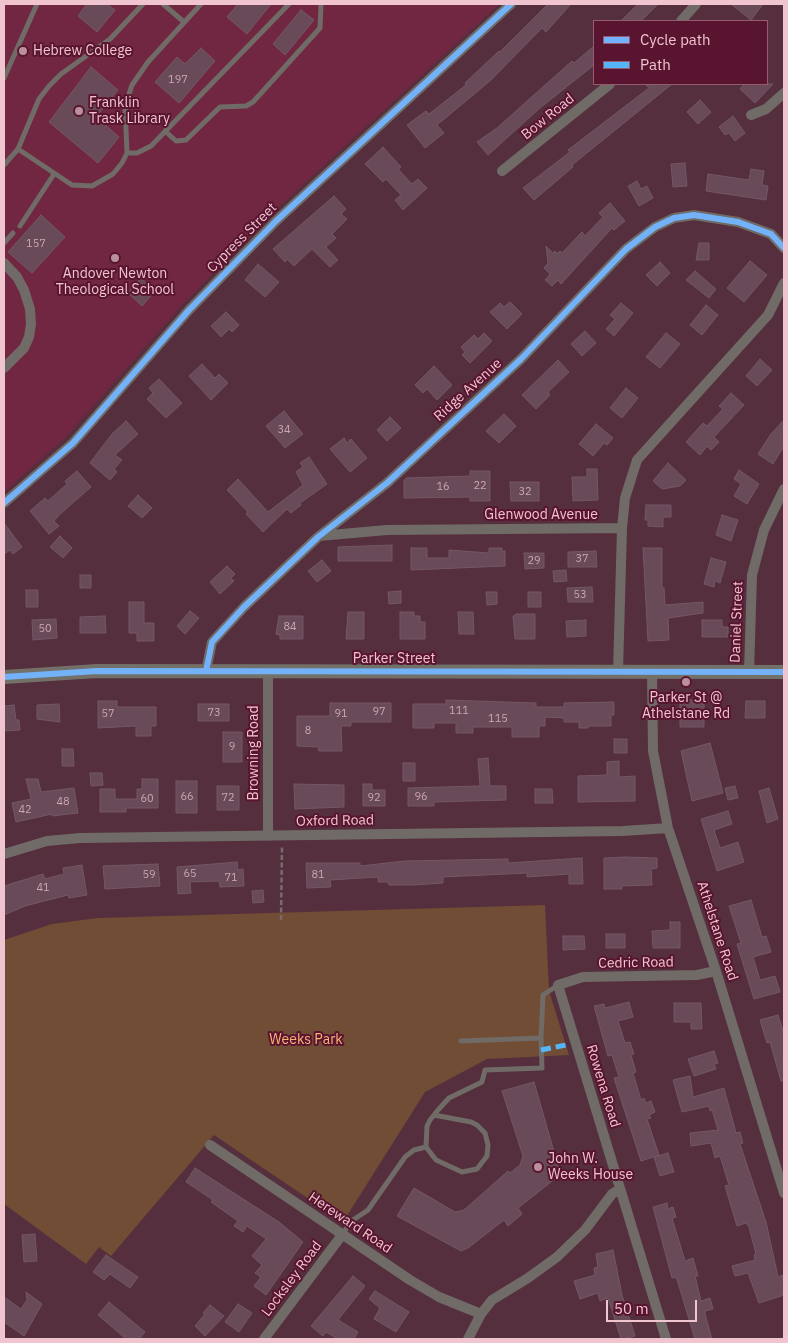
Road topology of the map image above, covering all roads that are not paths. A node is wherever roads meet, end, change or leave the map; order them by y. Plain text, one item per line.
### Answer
1 (37, 4) edge
2 (143, 4) edge
3 (163, 4) edge
4 (200, 4) edge
5 (289, 4) edge
6 (321, 4) edge
7 (511, 4) edge
8 (696, 4) edge
9 (682, 20) edge
10 (184, 22) junction
11 (4, 78) edge
12 (609, 85) edge
13 (784, 93) edge
14 (751, 115) dead end
15 (165, 131) junction
16 (18, 149) junction
17 (127, 153) junction
18 (4, 165) edge
19 (502, 171) dead end
20 (54, 174) junction
21 (20, 226) dead end
22 (13, 233) dead end
23 (4, 243) edge
24 (784, 248) edge
25 (4, 263) edge
26 (784, 283) edge
27 (4, 368) edge
28 (784, 489) edge
29 (4, 503) edge
30 (622, 528) junction
31 (318, 537) junction
32 (206, 671) junction
33 (268, 671) junction
34 (618, 672) junction
35 (652, 672) junction
36 (749, 672) junction
37 (784, 672) edge
38 (4, 677) edge
39 (668, 828) junction
40 (268, 836) junction
41 (4, 854) edge
42 (716, 971) junction
43 (558, 985) junction
44 (541, 1038) junction
45 (461, 1041) dead end
46 (434, 1115) junction
47 (210, 1145) dead end
48 (426, 1147) junction
49 (620, 1189) junction
50 (784, 1193) edge
51 (342, 1235) junction
52 (481, 1314) junction
53 (264, 1339) edge
54 (468, 1339) edge
55 (666, 1339) edge

1 - 11 lane
2 - 16 lane
3 - 10 lane
4 - 10 lane
5 - 15 lane
6 - 15 lane
7 - 29 street, Cypress Street
8 - 9 street
10 - 17 lane
12 - 19 street, Bow Road
13 - 14 street
15 - 17 lane
16 - 18 lane
16 - 20 lane
17 - 20 lane
20 - 21 lane
22 - 23 lane
24 - 31 street, Ridge Avenue
25 - 27 street
26 - 30 street
28 - 36 street, Daniel Street
30 - 31 street, Glenwood Avenue
30 - 34 street
31 - 32 street, Ridge Avenue
32 - 33 main road, Parker Street
32 - 38 main road, Parker Street
33 - 34 main road, Parker Street
33 - 40 street, Browning Road
34 - 35 main road, Parker Street
35 - 36 main road, Parker Street
35 - 39 street, Athelstane Road
36 - 37 main road, Parker Street
39 - 40 street, Oxford Road
39 - 42 street, Athelstane Road
40 - 41 street, Oxford Road
42 - 43 street, Cedric Road
42 - 50 street, Athelstane Road
43 - 44 lane
43 - 49 street, Rowena Road
44 - 45 lane
44 - 46 lane
46 - 48 lane
46 - 48 lane
47 - 51 street, Hereward Road
48 - 51 lane
49 - 52 street
49 - 55 street, Rowena Road
51 - 52 street, Hereward Road
51 - 53 street, Locksley Road
52 - 54 street

